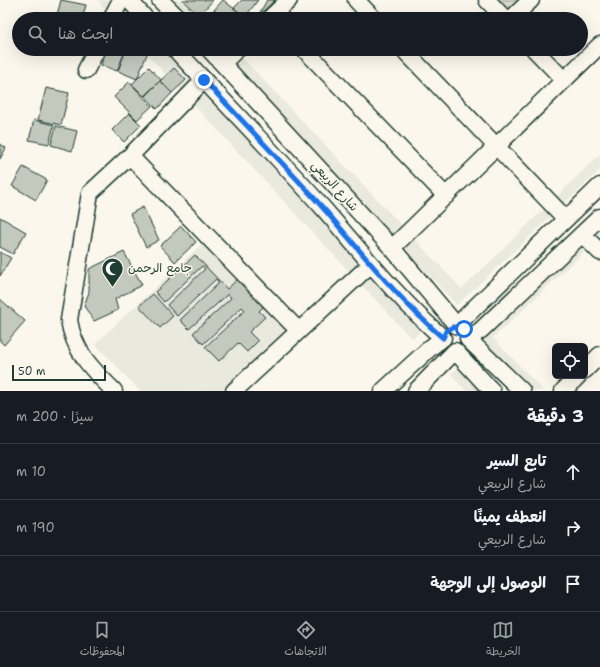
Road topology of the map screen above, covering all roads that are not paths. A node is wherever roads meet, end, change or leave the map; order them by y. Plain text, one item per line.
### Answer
1 (121, 0) edge
2 (129, 0) edge
3 (160, 0) edge
4 (289, 0) edge
5 (356, 0) edge
6 (487, 0) edge
7 (531, 0) edge
8 (115, 12) edge
9 (140, 12) edge
10 (172, 12) edge
11 (278, 12) edge
12 (367, 12) edge
13 (498, 12) edge
14 (518, 12) edge
15 (600, 45) edge
16 (93, 56) edge
17 (182, 56) edge
18 (216, 56) edge
19 (230, 56) edge
20 (311, 56) edge
21 (410, 56) edge
22 (541, 56) edge
23 (222, 63) junction
24 (86, 70) dead end
25 (204, 80) junction
26 (564, 80) junction
27 (496, 147) junction
28 (130, 156) junction
29 (600, 186) edge
30 (446, 196) junction
31 (600, 217) edge
32 (565, 218) junction
33 (582, 234) junction
34 (392, 248) junction
35 (600, 252) edge
36 (371, 264) junction
37 (446, 312) junction
38 (461, 321) junction
39 (430, 326) junction
40 (298, 330) junction
41 (474, 334) junction
42 (443, 338) junction
43 (430, 348) junction
44 (482, 351) junction
45 (600, 355) edge
46 (450, 357) junction
47 (466, 365) junction
48 (588, 367) edge
49 (575, 379) edge
50 (110, 390) edge
51 (234, 391) edge
52 (383, 391) edge
53 (416, 391) edge
54 (492, 391) edge
55 (522, 391) edge
56 (563, 391) edge

1 - 8 street
2 - 9 street
3 - 10 street
4 - 11 street
5 - 12 street
6 - 13 street
7 - 14 street
15 - 26 street
16 - 24 street
17 - 25 street, شارع الربيعي
18 - 23 street, شارع الربيعي
19 - 23 street
20 - 30 street
21 - 27 street
22 - 26 street
23 - 34 street, شارع الربيعي
25 - 28 street
25 - 36 street, شارع الربيعي
26 - 27 street
27 - 30 street
27 - 32 street
28 - 40 street
28 - 50 street
29 - 32 street
30 - 34 street
31 - 33 street
32 - 38 street
33 - 35 street
33 - 41 street
34 - 37 street, شارع الربيعي
36 - 39 street, شارع الربيعي
36 - 40 street
37 - 38 street
37 - 39 street
38 - 41 street
38 - 42 street
39 - 42 street, شارع الربيعي
39 - 43 street
40 - 51 street
41 - 44 street
41 - 46 street
42 - 43 street
42 - 46 street, شارع الربيعي
43 - 46 street
43 - 52 street
44 - 47 street
44 - 55 street
45 - 48 street
46 - 47 street, شارع الربيعي
46 - 53 street
47 - 54 street, شارع الربيعي
49 - 56 street

